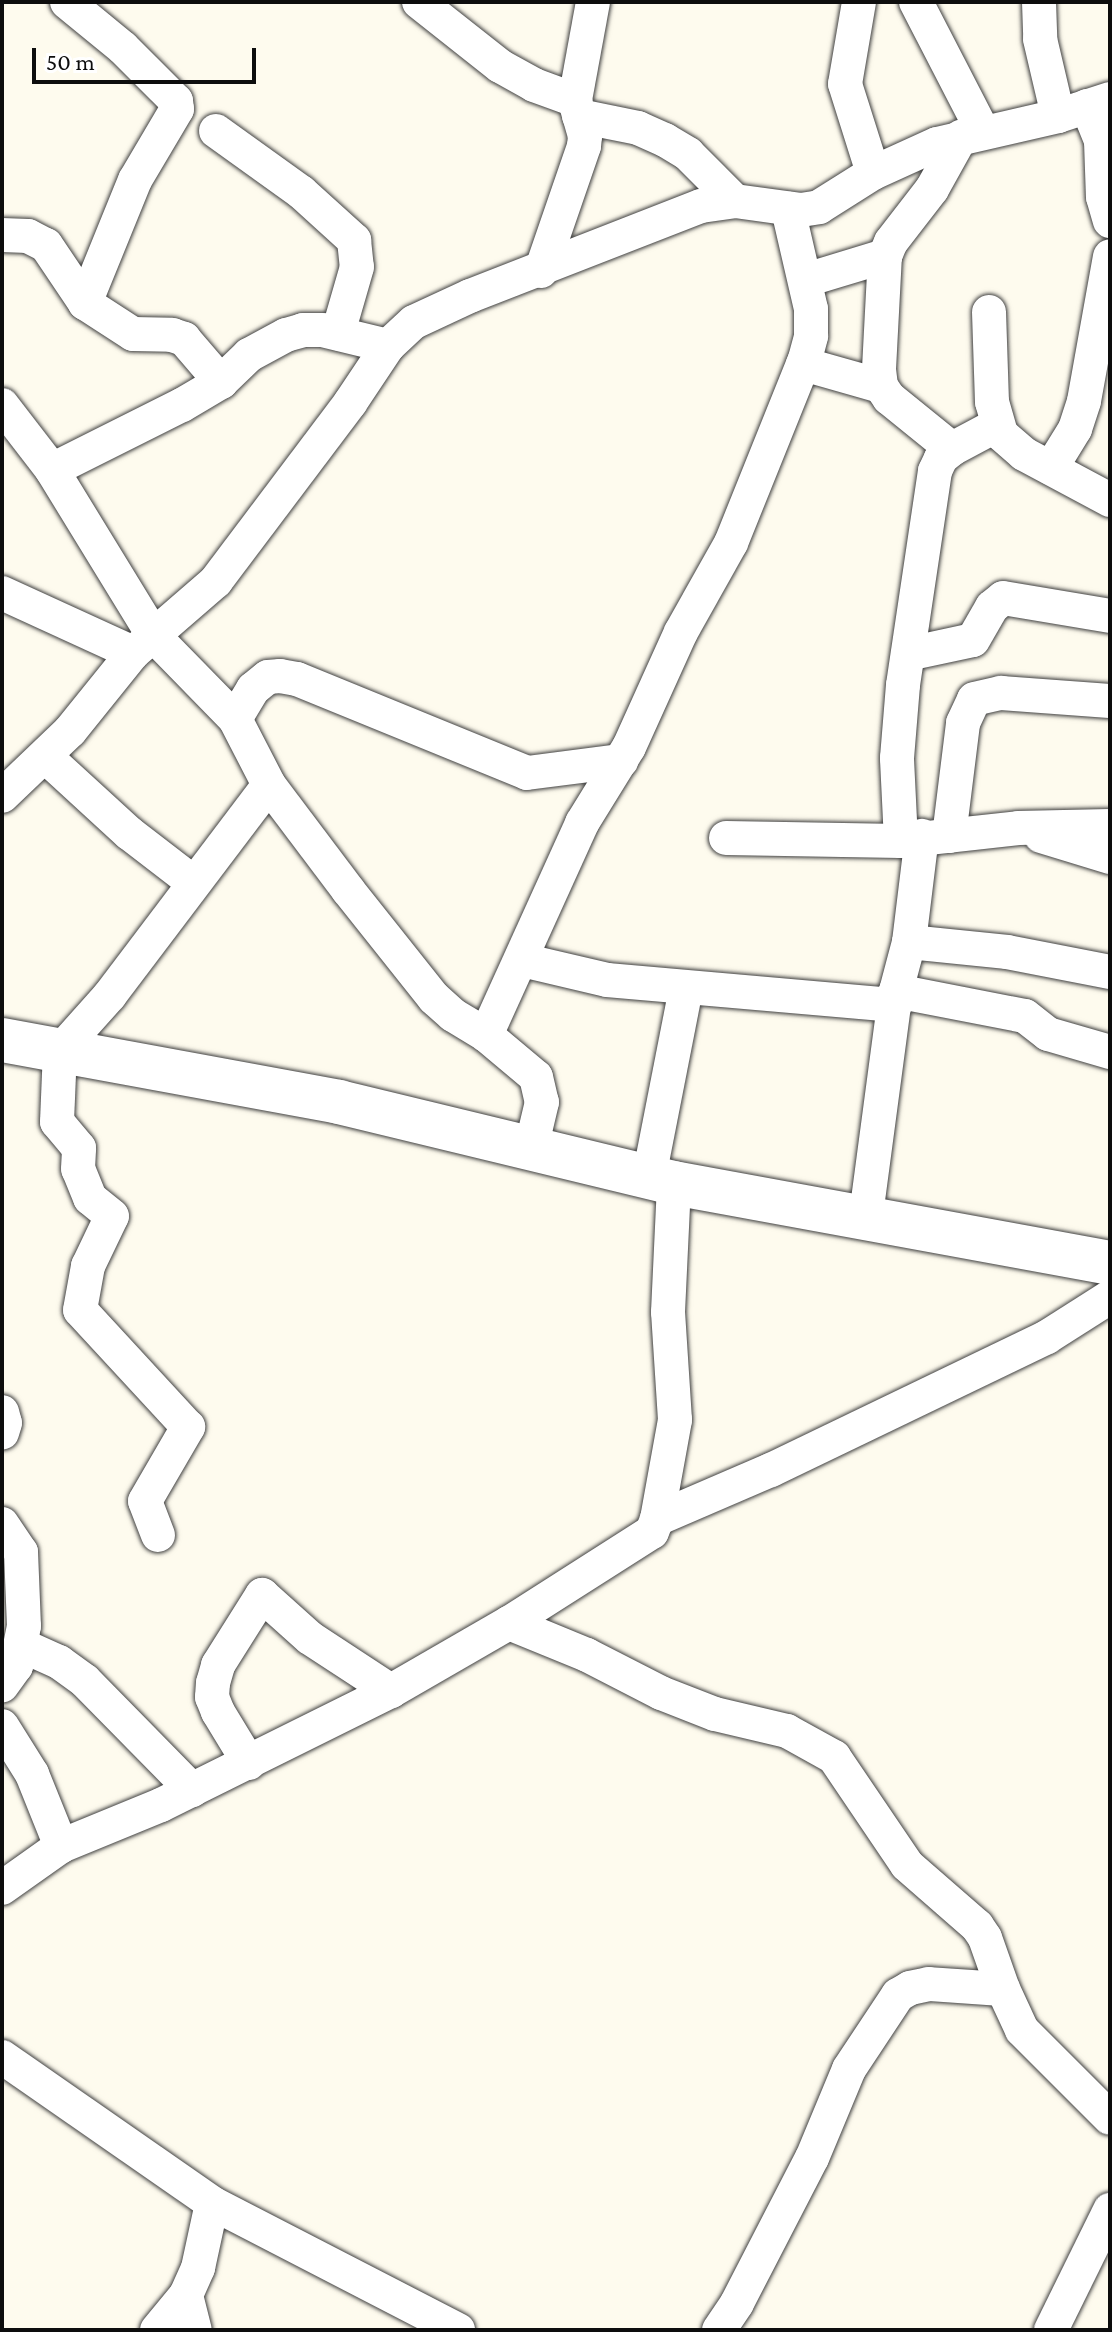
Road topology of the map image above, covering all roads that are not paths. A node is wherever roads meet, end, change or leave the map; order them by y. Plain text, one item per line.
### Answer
1 (67, 2) edge
2 (419, 2) edge
3 (593, 2) edge
4 (859, 2) edge
5 (916, 2) edge
6 (1039, 2) edge
7 (1085, 107) edge
8 (577, 108) junction
9 (216, 131) dead end
10 (972, 135) junction
11 (873, 173) junction
12 (735, 201) junction
13 (788, 209) junction
14 (1110, 221) edge
15 (2, 235) edge
16 (885, 256) junction
17 (1110, 256) edge
18 (541, 271) junction
19 (806, 280) junction
20 (85, 303) junction
21 (989, 312) dead end
22 (338, 333) junction
23 (388, 346) junction
24 (803, 364) junction
25 (221, 382) junction
26 (881, 386) junction
27 (2, 405) edge
28 (997, 425) junction
29 (14, 435) edge
30 (952, 449) junction
31 (1051, 468) junction
32 (52, 470) junction
33 (1110, 500) edge
34 (2, 593) edge
35 (1110, 616) edge
36 (143, 644) junction
37 (908, 654) junction
38 (1110, 701) edge
39 (235, 719) junction
40 (46, 757) junction
41 (621, 761) junction
42 (269, 785) junction
43 (2, 796) edge
44 (1110, 826) edge
45 (1018, 828) junction
46 (726, 838) dead end
47 (924, 838) junction
48 (1110, 857) edge
49 (194, 883) junction
50 (909, 942) junction
51 (522, 960) junction
52 (1110, 972) edge
53 (686, 989) junction
54 (895, 998) junction
55 (486, 1035) junction
56 (2, 1040) edge
57 (60, 1051) junction
58 (1110, 1052) edge
59 (531, 1148) junction
60 (662, 1180) junction
61 (866, 1215) junction
62 (1110, 1263) edge
63 (1110, 1297) edge
64 (2, 1412) edge
65 (2, 1433) edge
66 (657, 1519) junction
67 (2, 1524) edge
68 (158, 1535) dead end
69 (509, 1623) junction
70 (21, 1645) junction
71 (2, 1685) edge
72 (391, 1691) junction
73 (2, 1726) edge
74 (249, 1763) junction
75 (192, 1790) junction
76 (61, 1846) junction
77 (2, 1888) edge
78 (1003, 1989) junction
79 (2, 2057) edge
80 (1110, 2118) edge
81 (212, 2203) junction
82 (1110, 2210) edge
83 (186, 2295) junction
84 (157, 2330) edge
85 (195, 2330) edge
86 (458, 2330) edge
87 (719, 2330) edge
88 (1051, 2330) edge

1 - 20 street
2 - 8 street
3 - 8 street
4 - 11 street
5 - 10 street
6 - 7 street
7 - 10 street
7 - 14 street
8 - 12 street
8 - 18 street
9 - 22 street
10 - 11 street
10 - 16 street
11 - 13 street
12 - 13 street
12 - 18 street
13 - 19 street
15 - 20 street
16 - 19 street
16 - 26 street
17 - 31 street
18 - 23 street
19 - 24 street
20 - 25 street
21 - 28 street
22 - 23 street
22 - 25 street
23 - 36 street
24 - 26 street
24 - 41 street
25 - 32 street
26 - 30 street
27 - 29 street
28 - 30 street
28 - 31 street
29 - 32 street
30 - 37 street
31 - 33 street
32 - 36 street
34 - 36 street
35 - 37 street
36 - 39 street
36 - 40 street
37 - 47 street
38 - 47 street
39 - 41 street
39 - 42 street
40 - 43 street
40 - 49 street
41 - 51 street
42 - 49 street
42 - 55 street
44 - 45 street
45 - 47 street
45 - 48 street
46 - 47 street
47 - 50 street
49 - 57 street
50 - 52 street
50 - 54 street
51 - 53 street
51 - 55 street
53 - 54 street
53 - 60 street
54 - 58 street
54 - 61 street
55 - 59 street
56 - 57 street
57 - 59 street
57 - 68 street
59 - 60 street
60 - 61 street
60 - 66 street
61 - 62 street
63 - 66 street
64 - 65 street
66 - 69 street
67 - 70 street
69 - 72 street
69 - 78 street
70 - 71 street
70 - 75 street
72 - 74 street
72 - 74 street
73 - 76 street
74 - 75 street
75 - 76 street
76 - 77 street
78 - 80 street
78 - 87 street
79 - 81 street
81 - 83 street
81 - 86 street
82 - 88 street
83 - 84 street
83 - 85 street

